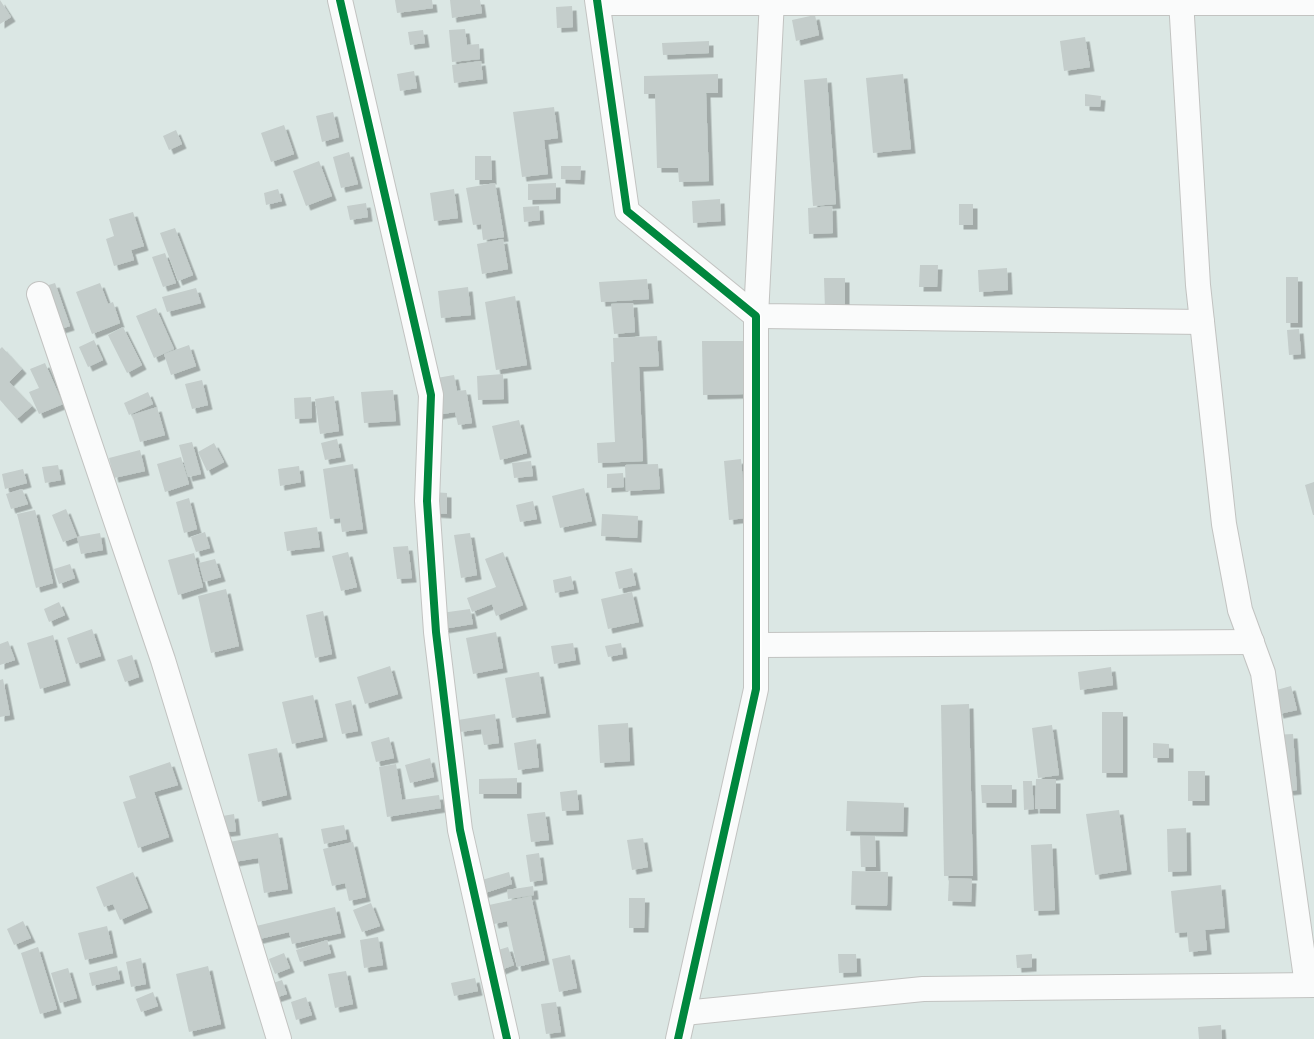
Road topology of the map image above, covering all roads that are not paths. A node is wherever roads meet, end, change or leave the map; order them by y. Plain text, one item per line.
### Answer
1 (340, 0) edge
2 (597, 1) edge
3 (1182, 1) edge
4 (772, 2) edge
5 (1314, 3) edge
6 (39, 294) dead end
7 (756, 316) junction
8 (1202, 322) junction
9 (1252, 642) junction
10 (756, 645) junction
11 (1310, 985) edge
12 (684, 1013) junction
13 (278, 1039) edge
14 (507, 1039) edge
15 (678, 1039) edge

1 - 14 street
2 - 4 street
2 - 7 street
3 - 4 street
3 - 5 street
3 - 8 street
4 - 7 street
6 - 13 street
7 - 8 street
7 - 10 street
8 - 9 street
9 - 10 street
9 - 11 street
10 - 12 street
11 - 12 street
12 - 15 street

